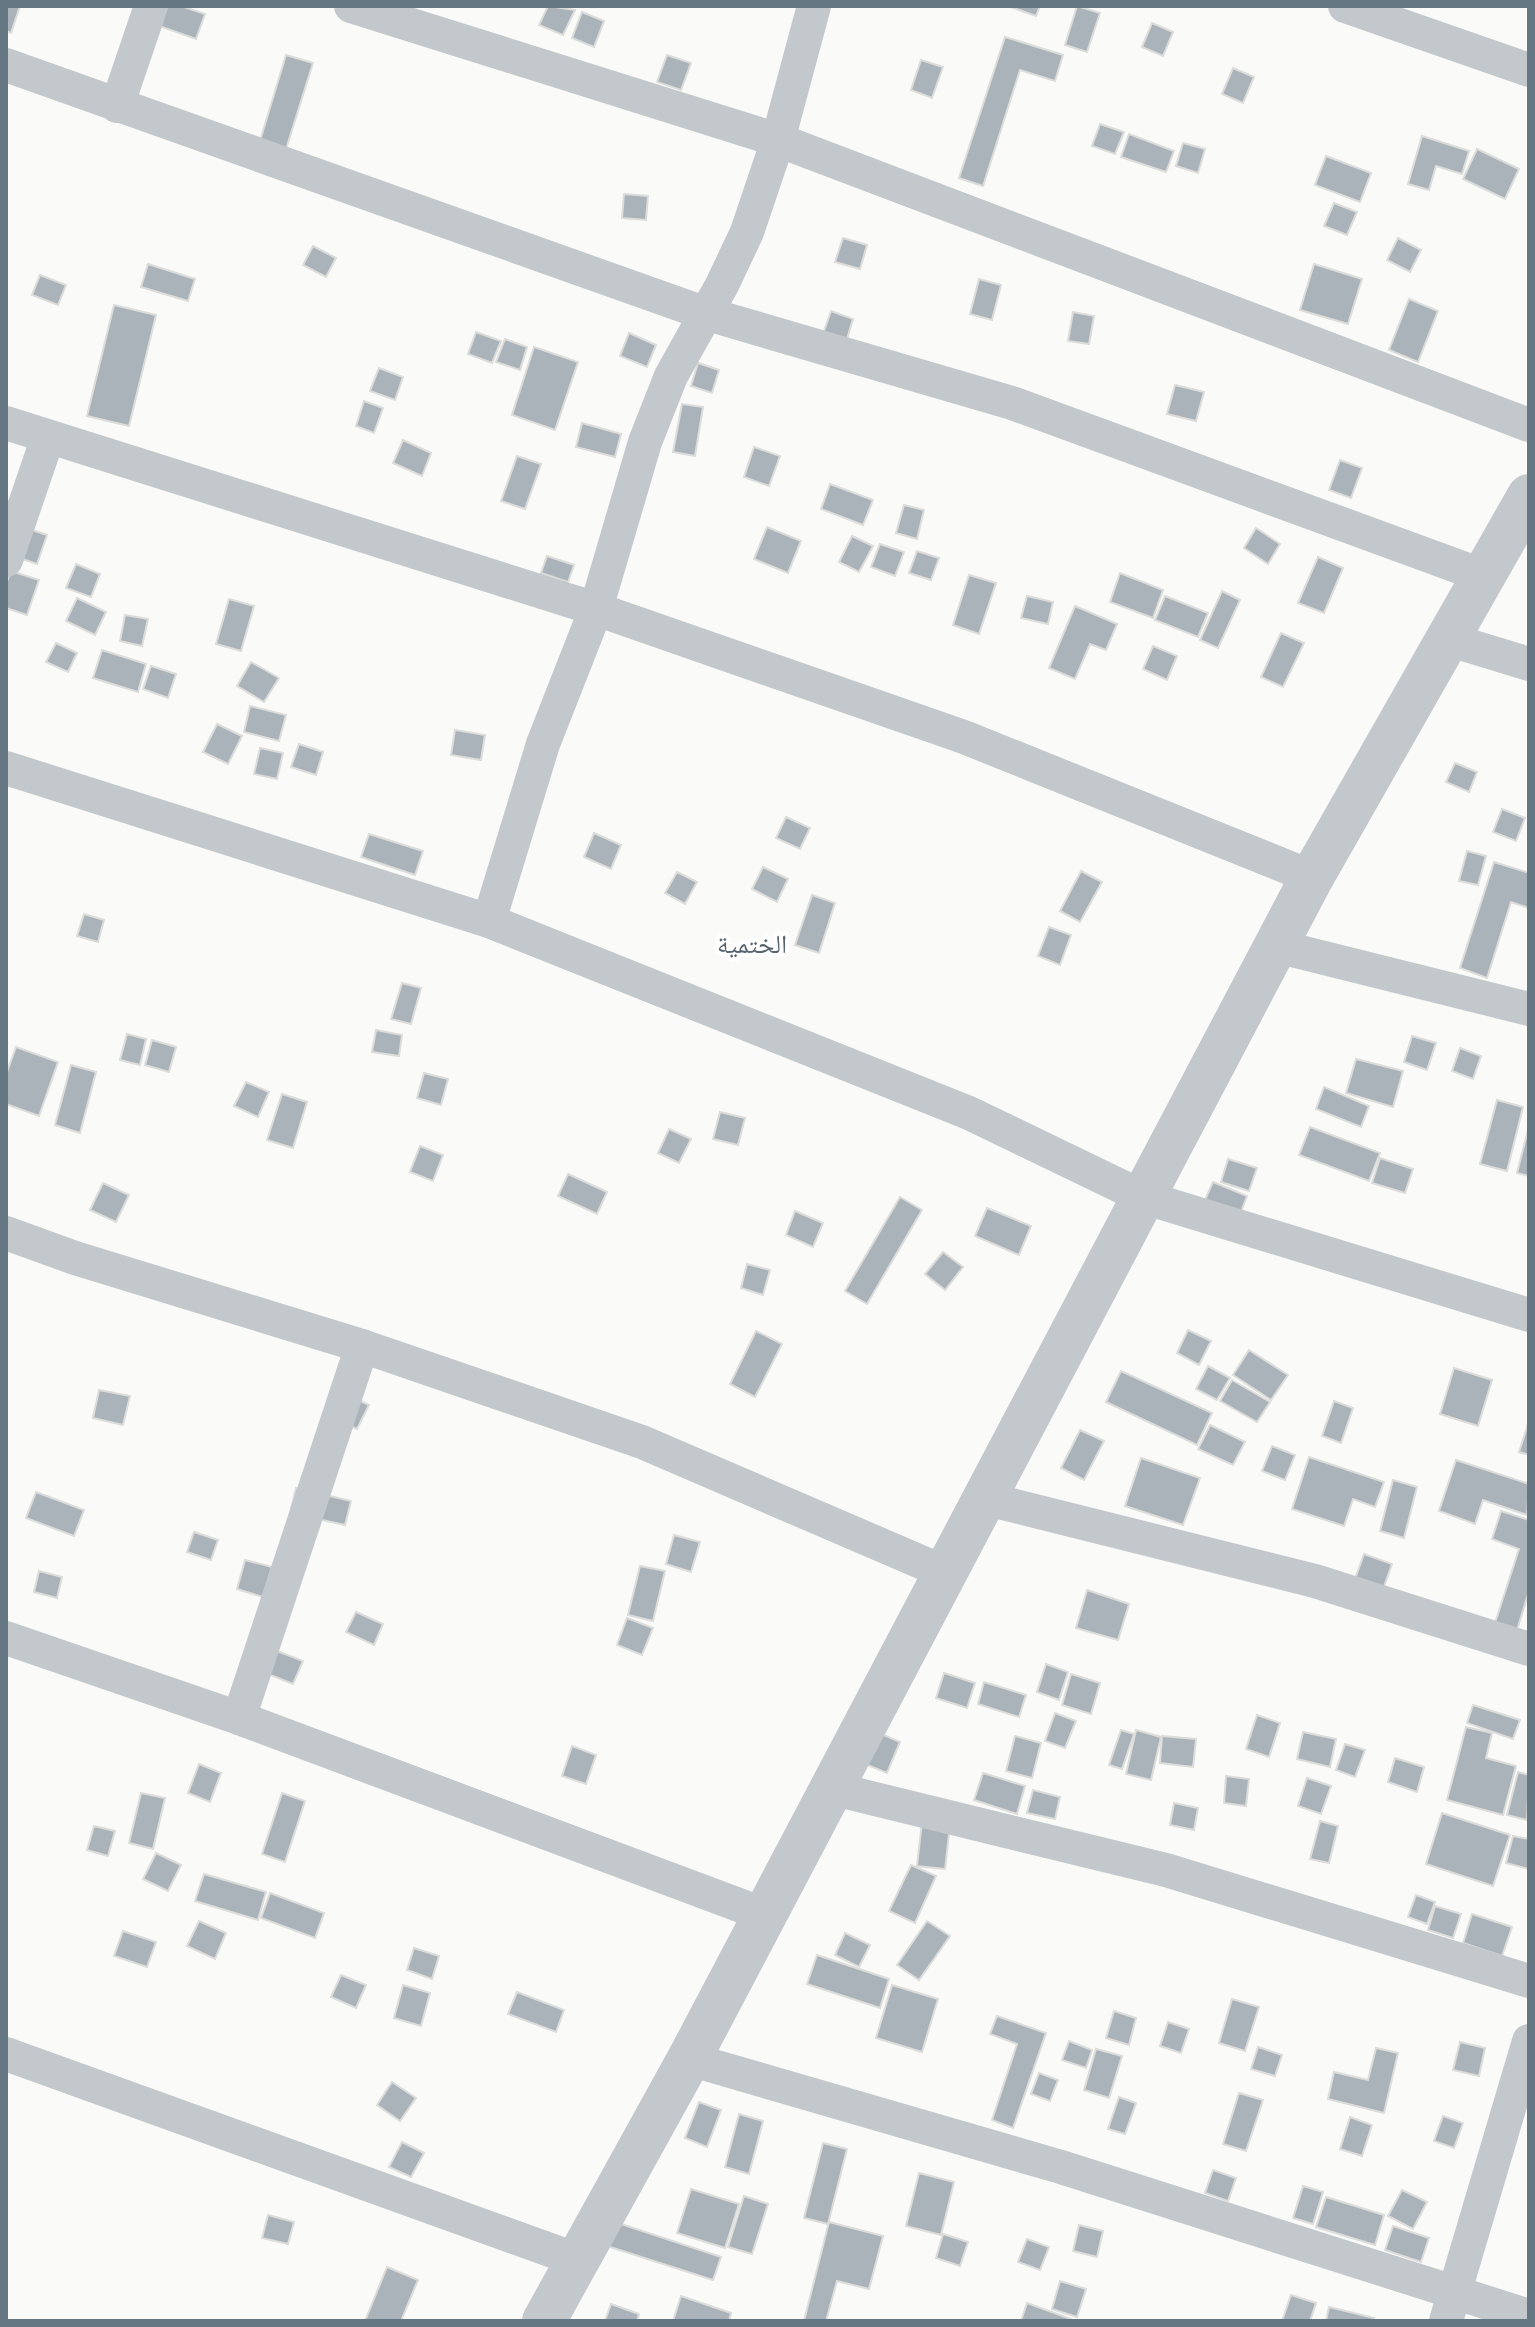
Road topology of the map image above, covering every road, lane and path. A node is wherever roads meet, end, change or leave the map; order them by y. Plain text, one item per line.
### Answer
1 (151, 6) edge
2 (351, 6) edge
3 (814, 6) edge
4 (1345, 6) edge
5 (6, 65) edge
6 (1529, 70) edge
7 (117, 106) junction
8 (778, 140) junction
9 (704, 313) junction
10 (6, 423) edge
11 (1529, 425) edge
12 (48, 437) junction
13 (1529, 496) edge
14 (6, 560) edge
15 (1484, 576) junction
16 (596, 609) junction
17 (1447, 639) junction
18 (1529, 664) edge
19 (6, 768) edge
20 (1312, 877) junction
21 (489, 921) junction
22 (1276, 946) junction
23 (1529, 1009) edge
24 (1143, 1197) junction
25 (6, 1233) edge
26 (1529, 1315) edge
27 (362, 1346) junction
28 (983, 1498) junction
29 (944, 1572) junction
30 (6, 1638) edge
31 (1529, 1649) edge
32 (239, 1718) junction
33 (830, 1788) junction
34 (763, 1914) junction
35 (1529, 1981) edge
36 (1529, 2041) edge
37 (6, 2054) edge
38 (689, 2059) junction
39 (575, 2259) junction
40 (1450, 2308) edge
41 (1529, 2316) edge
42 (544, 2321) edge

1 - 7 street
2 - 8 street
3 - 8 street
4 - 6 street
5 - 7 street
7 - 9 street
8 - 9 street
8 - 11 street
9 - 15 street
9 - 16 street
10 - 12 street
12 - 14 street
12 - 16 street
13 - 15 street
15 - 17 street
16 - 20 street
16 - 21 street
17 - 18 street
17 - 20 street
19 - 21 street
20 - 22 street
21 - 24 street
22 - 23 street
22 - 24 street
24 - 26 street
24 - 28 street
25 - 27 street
27 - 29 street
27 - 32 street
28 - 29 street
28 - 31 street
29 - 33 street
30 - 32 street
32 - 34 street
33 - 34 street
33 - 35 street
34 - 38 street
36 - 40 street
37 - 39 street
38 - 39 street
38 - 40 street
39 - 42 street
40 - 41 street

